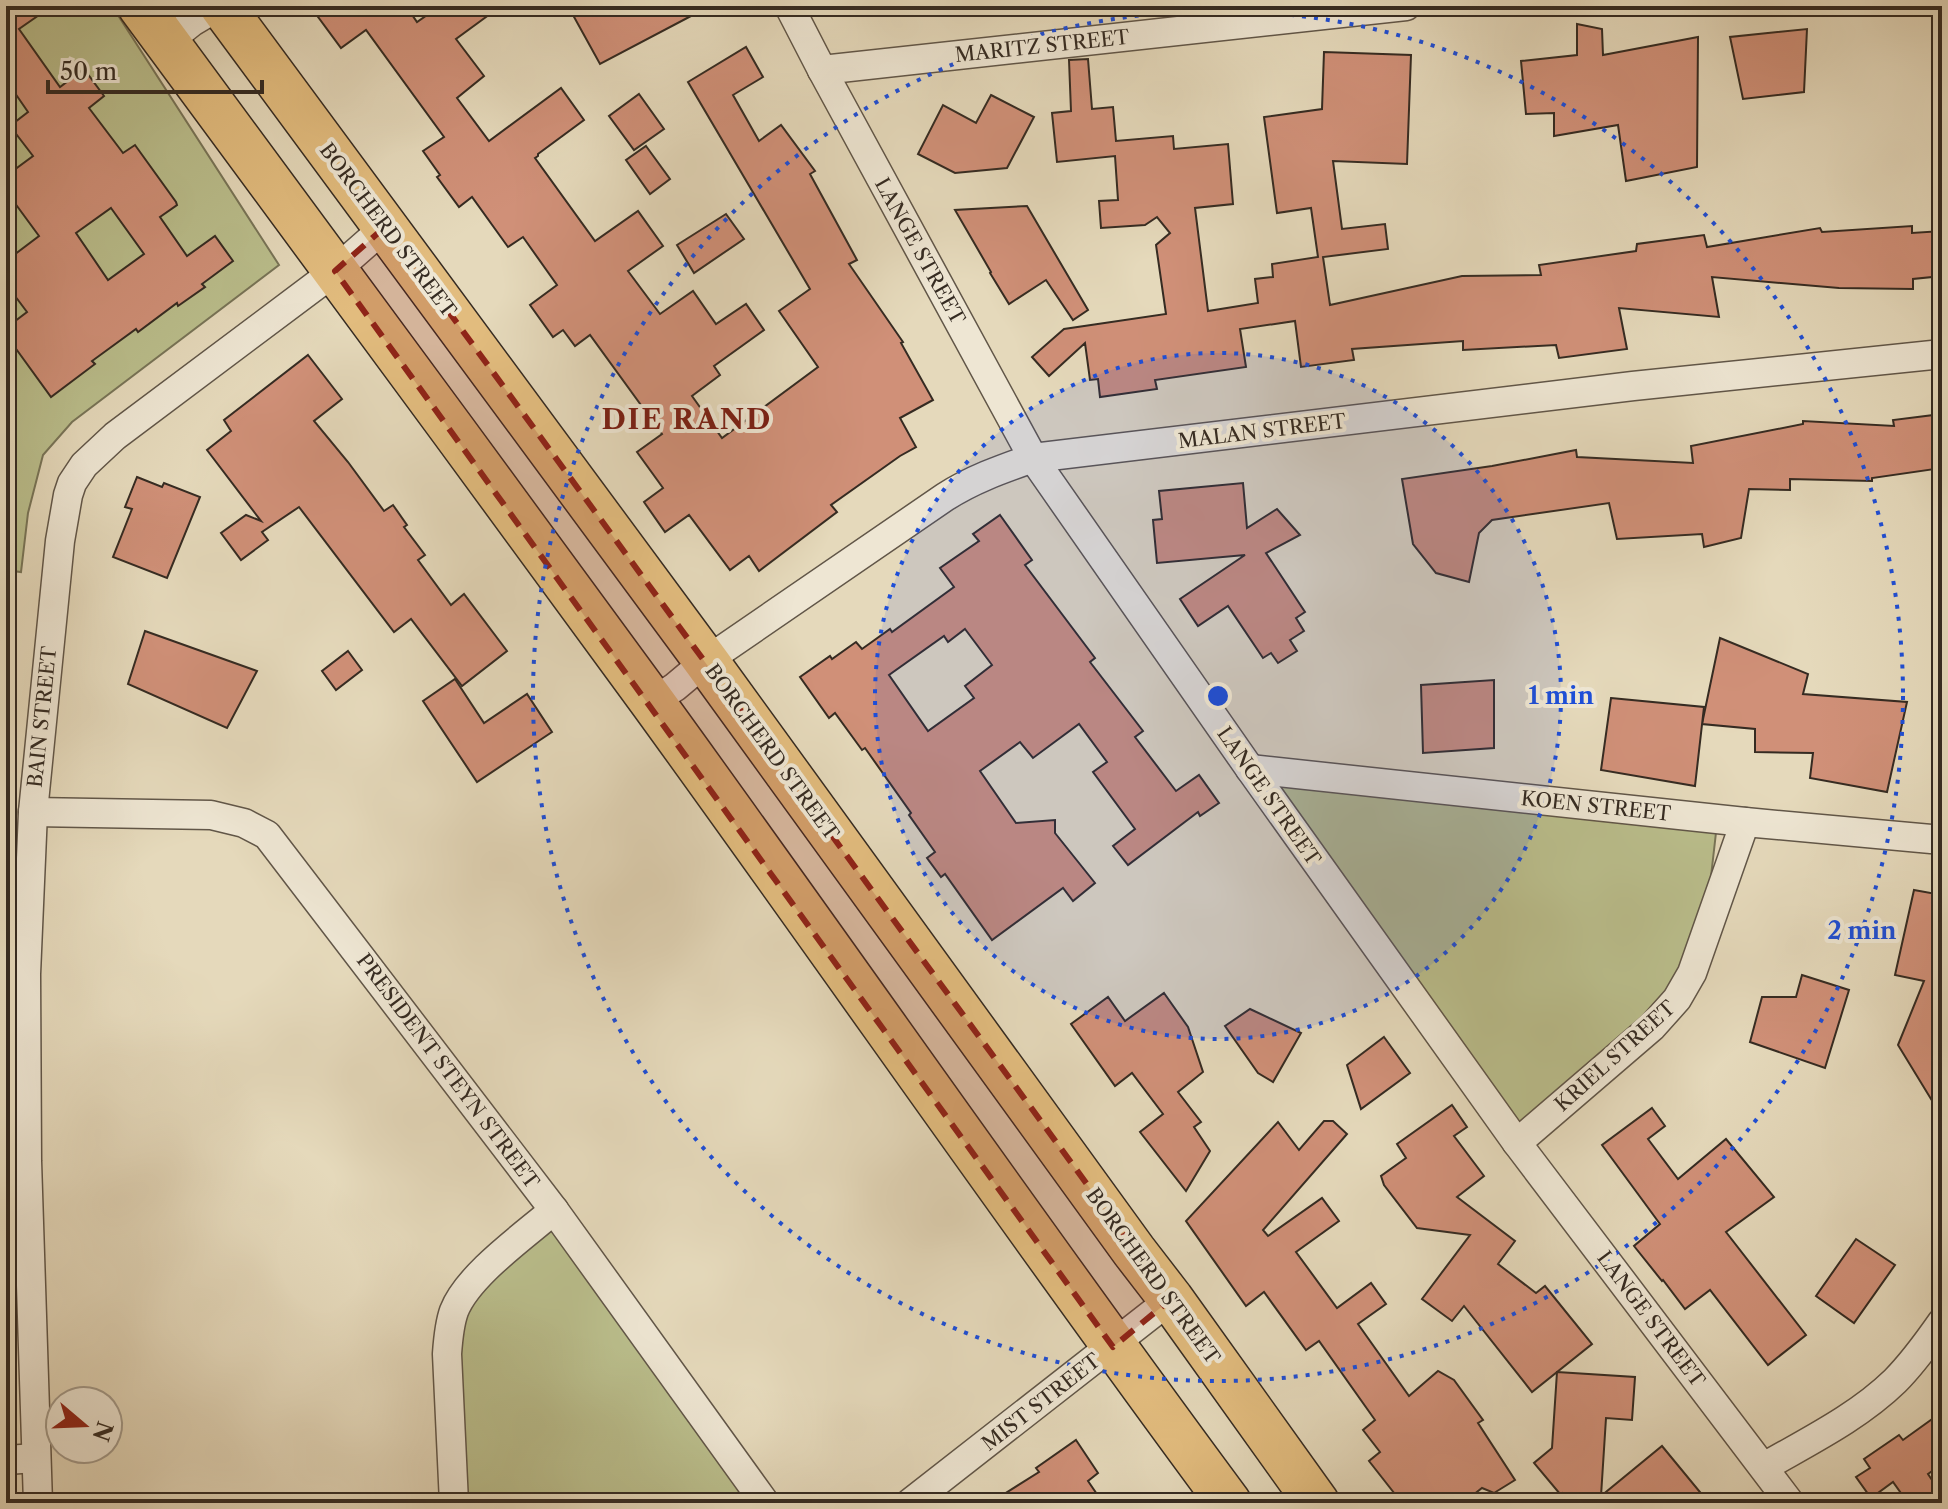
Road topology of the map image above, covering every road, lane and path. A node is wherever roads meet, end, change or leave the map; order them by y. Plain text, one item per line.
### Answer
1 (140, 6) edge
2 (220, 6) edge
3 (789, 6) edge
4 (1406, 6) edge
5 (167, 42) junction
6 (822, 70) junction
7 (386, 226) junction
8 (335, 271) junction
9 (1942, 354) edge
10 (1033, 458) junction
11 (706, 661) junction
12 (652, 702) junction
13 (1250, 769) junction
14 (33, 812) junction
15 (1745, 822) junction
16 (1942, 840) edge
17 (1517, 1143) junction
18 (554, 1210) junction
19 (1171, 1299) junction
20 (1942, 1322) edge
21 (1113, 1347) junction
22 (36, 1458) junction
23 (6, 1460) edge
24 (1764, 1467) junction
25 (38, 1503) edge
26 (454, 1503) edge
27 (765, 1503) edge
28 (910, 1503) edge
29 (1229, 1503) edge
30 (1317, 1503) edge
31 (1790, 1503) edge

1 - 5 highway
2 - 5 street
2 - 7 highway, BORCHERD STREET
3 - 6 street, LANGE STREET
4 - 6 street, MARITZ STREET
5 - 8 highway
6 - 10 street, LANGE STREET
7 - 8 street, BAIN STREET
7 - 11 highway, BORCHERD STREET
8 - 12 highway
8 - 14 street, BAIN STREET
9 - 10 street, MALAN STREET
10 - 11 street, MALAN STREET
10 - 13 street, LANGE STREET
11 - 12 street, MALAN STREET
11 - 19 highway, BORCHERD STREET
12 - 21 highway
13 - 15 street, KOEN STREET
13 - 17 street, LANGE STREET
14 - 18 street, PRESIDENT STEYN STREET
14 - 22 street, BAIN STREET
15 - 16 street, KOEN STREET
15 - 17 street, KRIEL STREET
17 - 24 street, LANGE STREET
18 - 26 street
18 - 27 street, PRESIDENT STEYN STREET
19 - 21 street, MIST STREET
19 - 30 highway, BORCHERD STREET
20 - 24 street
21 - 28 street, MIST STREET
21 - 29 highway
22 - 23 street
22 - 25 street, BAIN STREET
24 - 31 street, LANGE STREET

